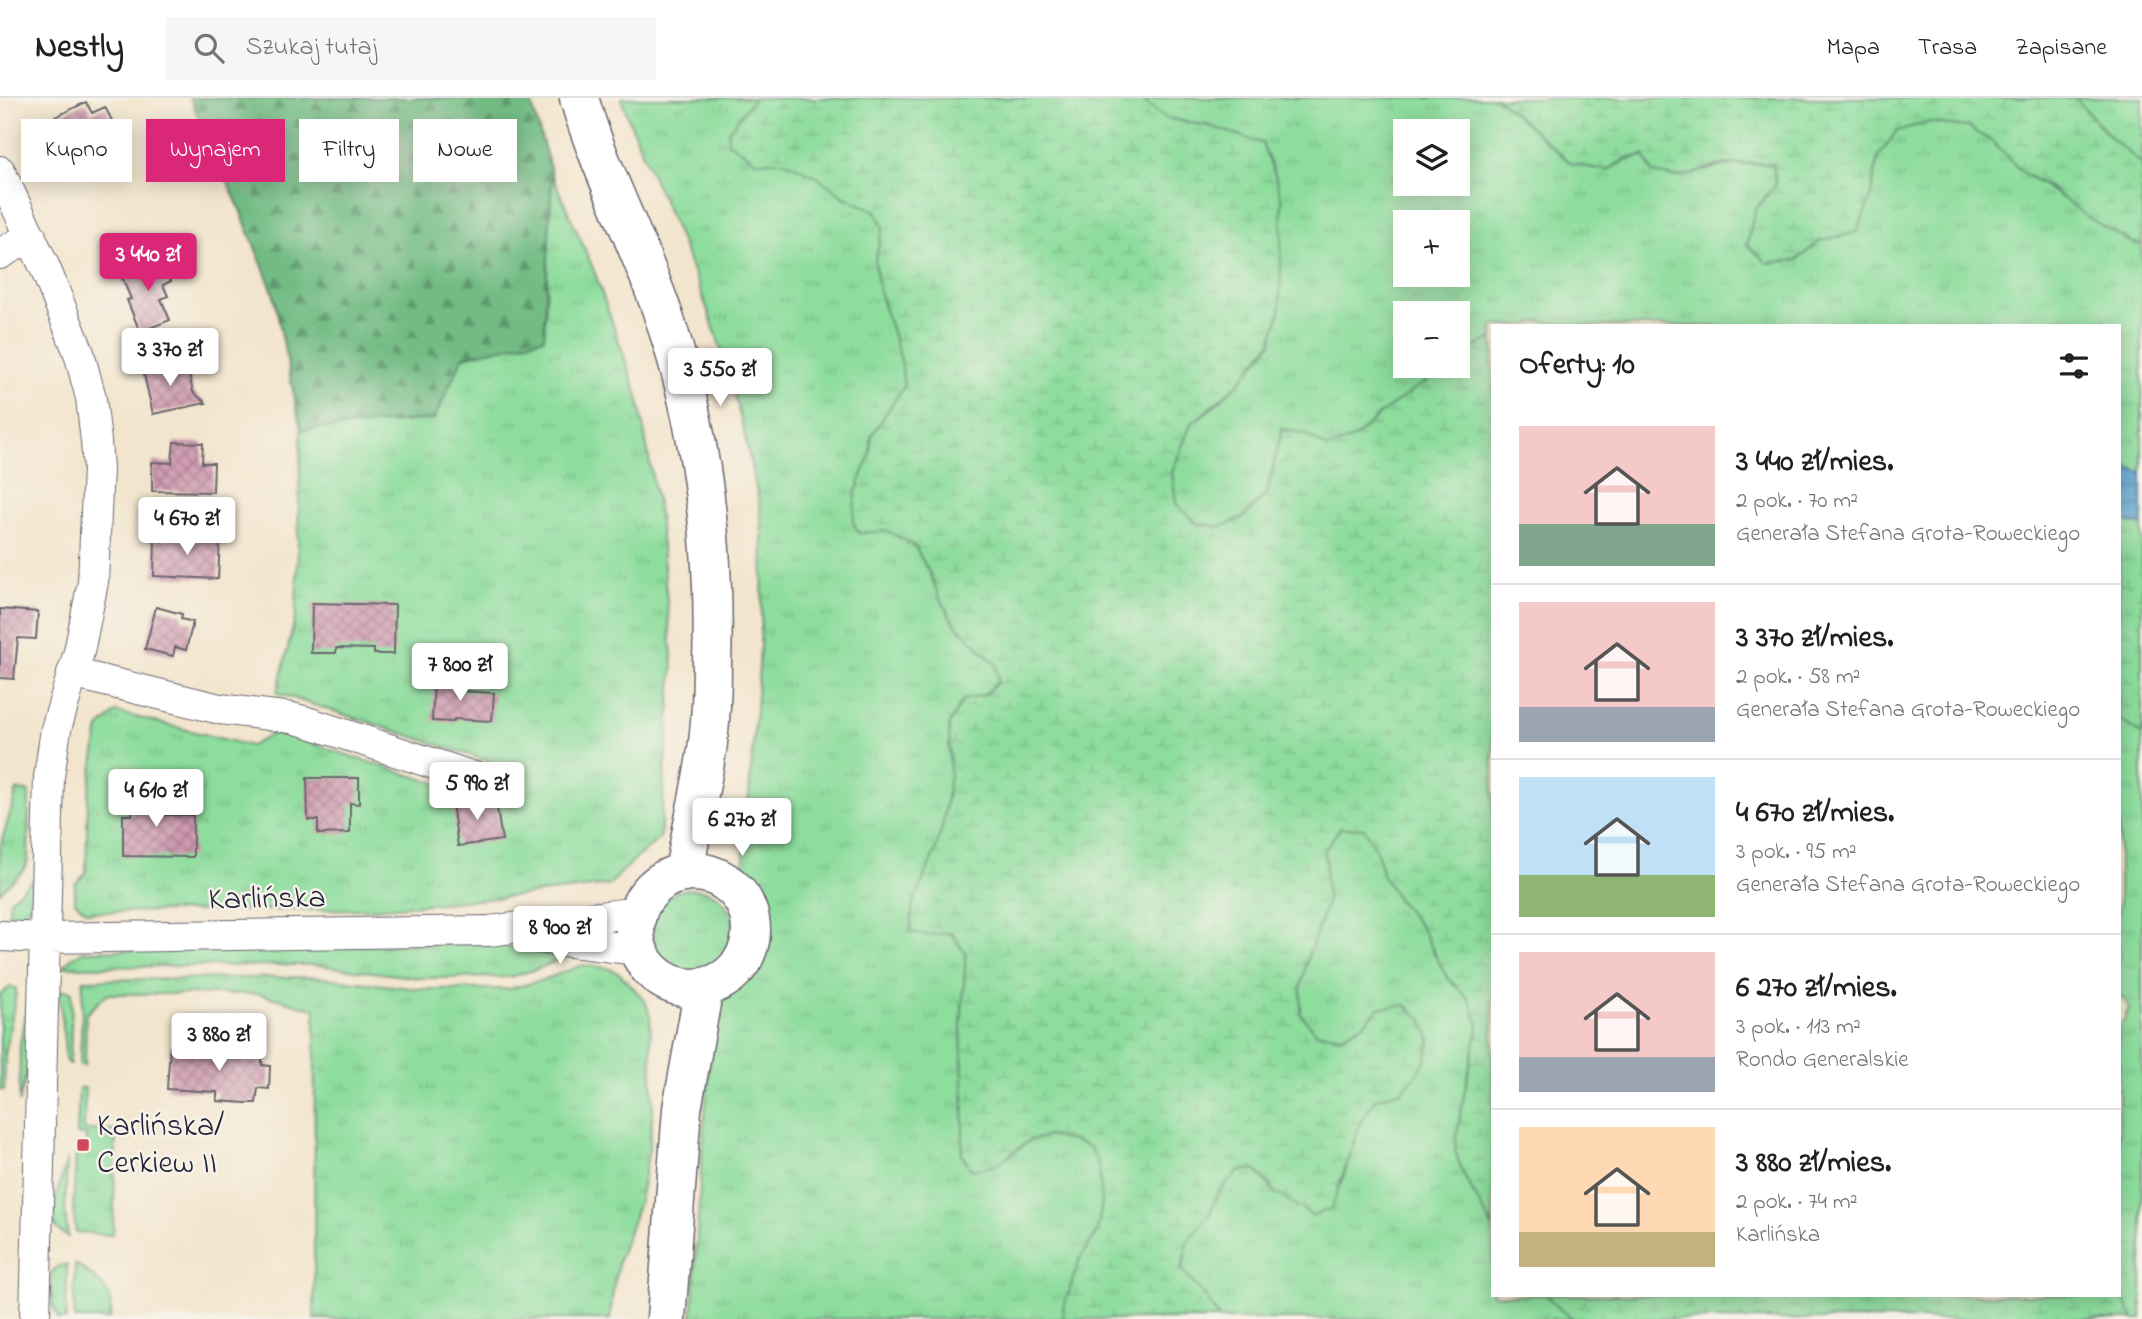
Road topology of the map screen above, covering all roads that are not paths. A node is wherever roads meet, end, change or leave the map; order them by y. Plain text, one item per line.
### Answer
1 (579, 98) edge
2 (0, 170) edge
3 (31, 236) junction
4 (0, 254) edge
5 (72, 673) junction
6 (486, 781) dead end
7 (701, 875) junction
8 (638, 912) junction
9 (489, 931) junction
10 (0, 936) edge
11 (46, 938) junction
12 (638, 950) junction
13 (688, 986) junction
14 (36, 1319) edge
15 (666, 1319) edge

1 - 7 main road
2 - 3 street
3 - 4 street
3 - 5 street
5 - 6 street
5 - 11 street
7 - 8 main road
7 - 13 main road
8 - 9 street, Karlińska
8 - 12 main road
9 - 11 street, Karlińska
9 - 12 street, Karlińska
10 - 11 street, Karlińska
11 - 14 street
12 - 13 main road
13 - 15 main road

